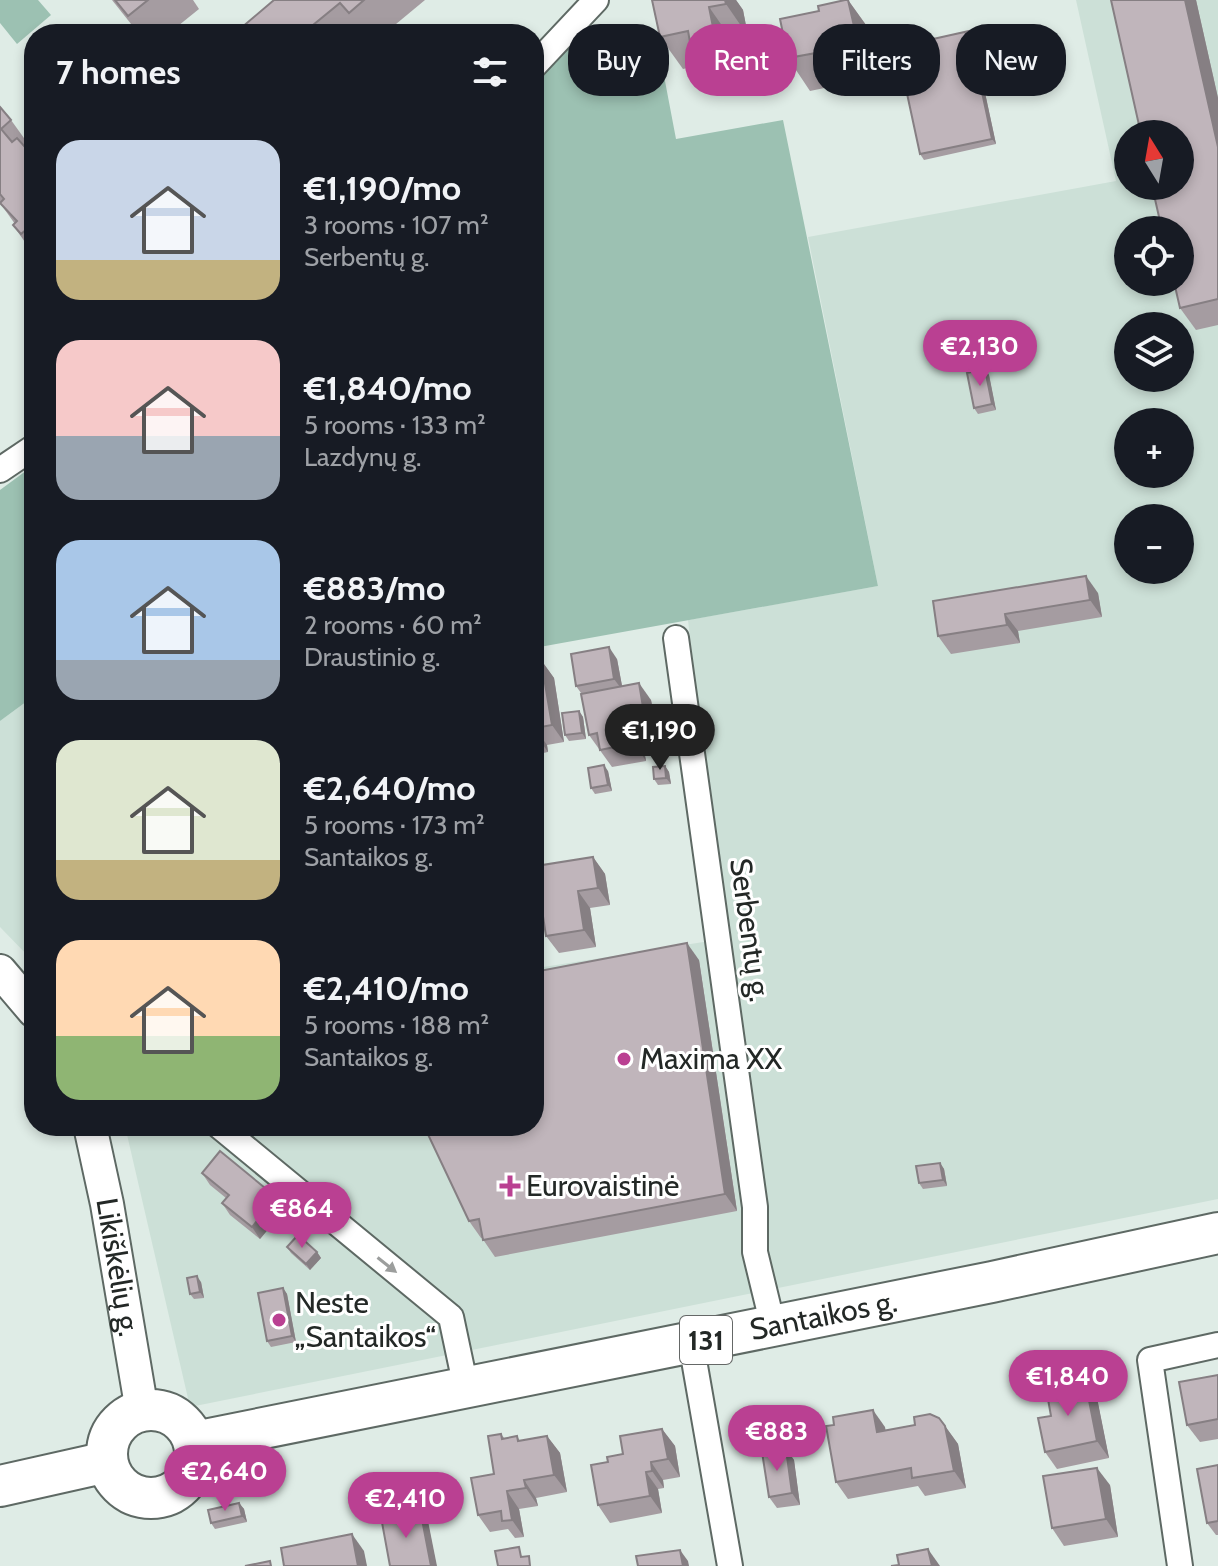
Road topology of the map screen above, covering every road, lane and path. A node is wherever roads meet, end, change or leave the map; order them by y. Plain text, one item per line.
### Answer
1 (596, 0) edge
2 (544, 55) edge
3 (24, 454) edge
4 (0, 470) edge
5 (676, 638) dead end
6 (92, 1136) edge
7 (231, 1136) edge
8 (1218, 1233) edge
9 (773, 1326) junction
10 (691, 1343) junction
11 (1218, 1345) edge
12 (466, 1388) junction
13 (142, 1411) junction
14 (194, 1442) junction
15 (107, 1462) junction
16 (0, 1486) edge
17 (730, 1566) edge
18 (1180, 1566) edge

1 - 2 street
3 - 4 street
5 - 9 street, Serbentų g.
6 - 13 street, Likiškėlių g.
7 -> 12 street
8 - 9 main road, Santaikos g. / 131
9 - 10 main road, Santaikos g. / 131
10 - 12 main road, Santaikos g. / 131
10 - 17 street
11 - 18 street
12 - 14 main road, Santaikos g. / 131
13 - 14 main road
13 - 15 main road
14 - 15 main road
15 - 16 main road

